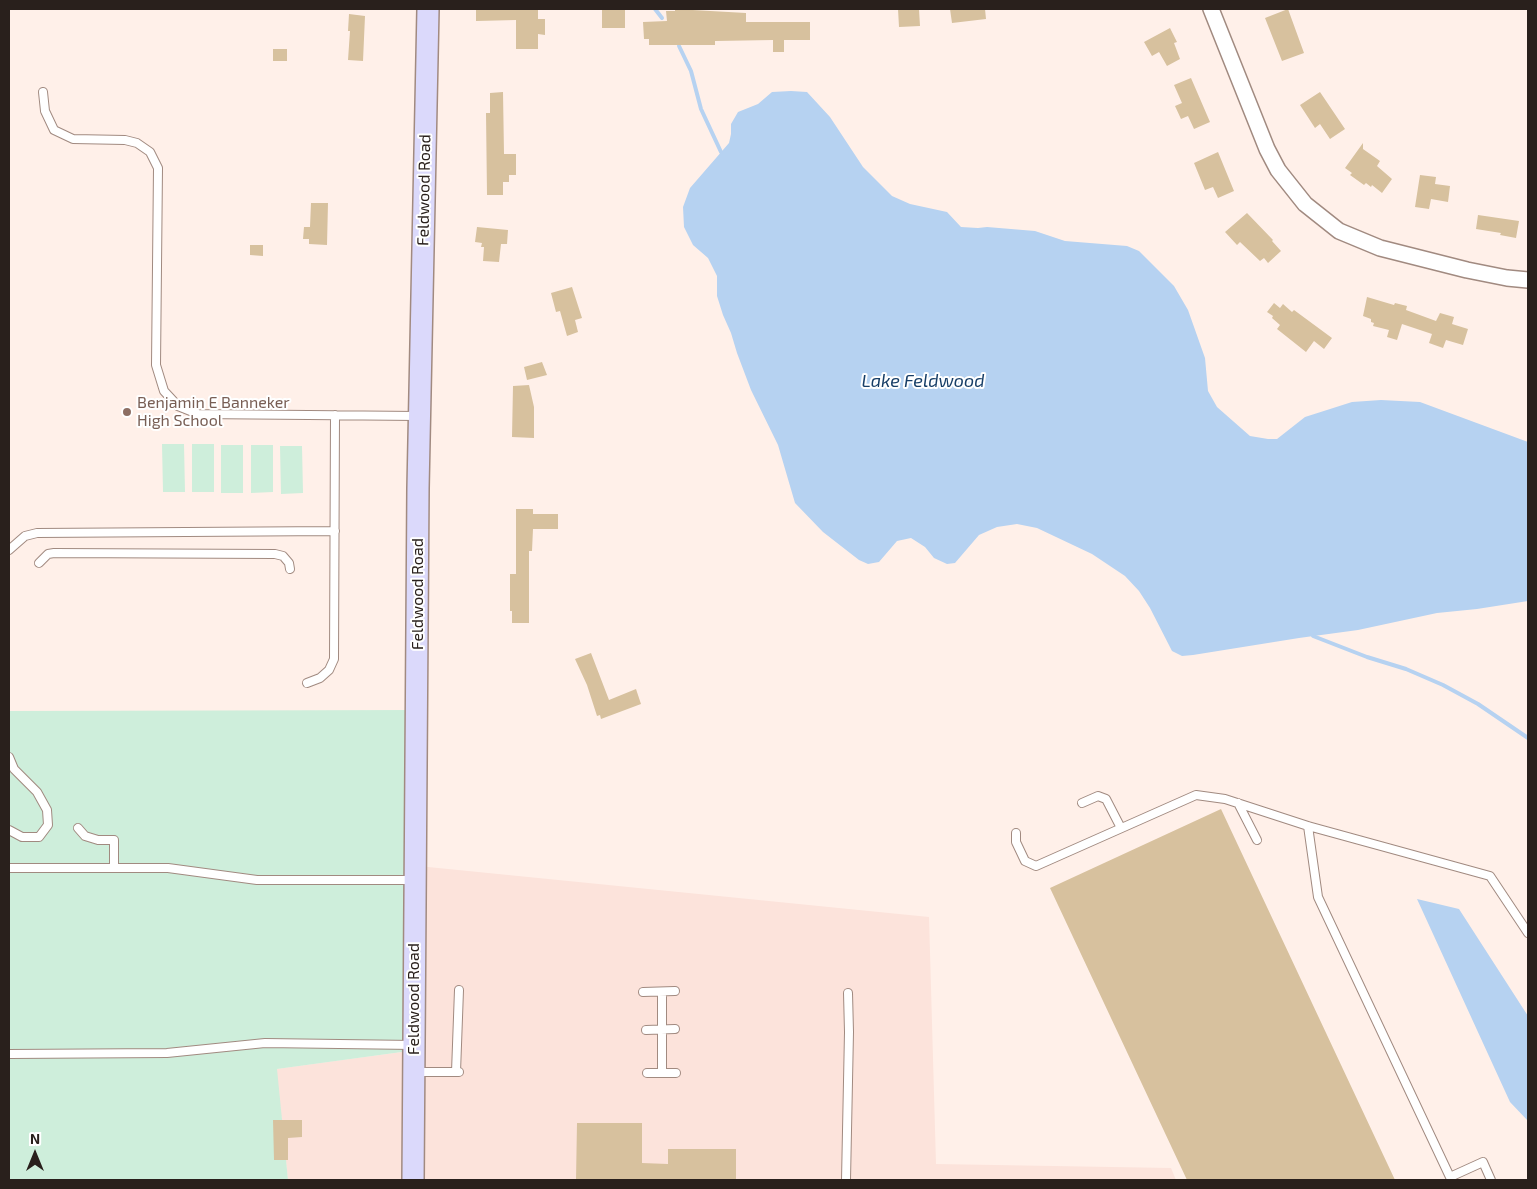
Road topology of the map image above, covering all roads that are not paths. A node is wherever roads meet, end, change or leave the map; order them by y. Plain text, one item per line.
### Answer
1 (428, 9) edge
2 (1211, 9) edge
3 (43, 92) dead end
4 (1528, 280) edge
5 (335, 415) junction
6 (420, 416) junction
7 (335, 531) junction
8 (9, 550) edge
9 (39, 563) dead end
10 (290, 569) dead end
11 (307, 682) dead end
12 (9, 757) edge
13 (1082, 803) dead end
14 (1238, 803) junction
15 (1308, 826) junction
16 (78, 828) dead end
17 (1120, 828) junction
18 (9, 830) edge
19 (1016, 833) dead end
20 (1257, 840) dead end
21 (9, 868) edge
22 (114, 868) junction
23 (415, 880) junction
24 (1528, 933) edge
25 (459, 990) dead end
26 (675, 991) dead end
27 (643, 992) dead end
28 (662, 992) junction
29 (848, 993) dead end
30 (662, 1029) junction
31 (675, 1029) dead end
32 (646, 1030) dead end
33 (414, 1045) junction
34 (9, 1054) edge
35 (414, 1072) junction
36 (647, 1073) dead end
37 (662, 1073) junction
38 (676, 1073) dead end
39 (413, 1180) edge
40 (846, 1180) edge
41 (1491, 1180) edge

1 - 6 street, Feldwood Road
2 - 4 street
3 - 5 lane
5 - 6 lane
5 - 7 lane
6 - 23 street, Feldwood Road
7 - 8 lane
7 - 11 lane
9 - 10 lane
12 - 18 lane
13 - 17 lane
14 - 15 lane
14 - 17 lane
14 - 20 lane
15 - 24 lane
15 - 41 lane
16 - 22 lane
17 - 19 lane
21 - 22 lane
22 - 23 lane
23 - 33 street, Feldwood Road
25 - 35 lane
26 - 28 lane
27 - 28 lane
28 - 30 lane
29 - 40 lane
30 - 31 lane
30 - 32 lane
30 - 37 lane
33 - 34 lane
33 - 35 street, Feldwood Road
35 - 39 street, Feldwood Road
36 - 37 lane
37 - 38 lane

